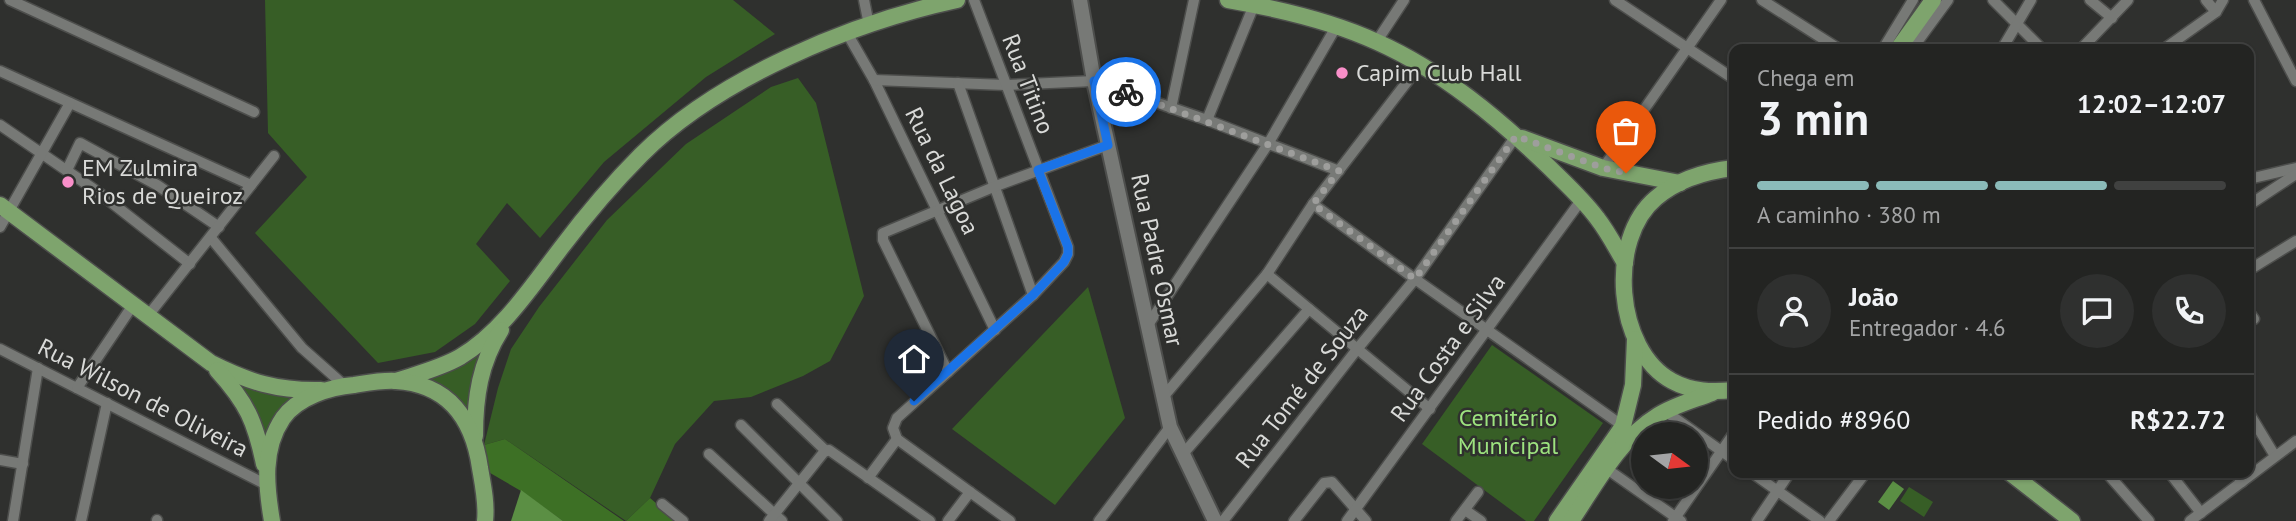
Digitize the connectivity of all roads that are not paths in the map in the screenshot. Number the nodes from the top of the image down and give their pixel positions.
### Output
1 (10, 0) edge
2 (864, 0) edge
3 (957, 0) edge
4 (974, 0) edge
5 (1080, 0) edge
6 (1194, 0) edge
7 (1404, 0) edge
8 (1615, 0) edge
9 (1721, 0) edge
10 (1948, 0) edge
11 (1993, 0) edge
12 (2031, 0) edge
13 (2090, 0) edge
14 (2129, 0) edge
15 (2206, 0) edge
16 (2223, 0) edge
17 (2254, 0) edge
18 (1238, 1) edge
19 (1766, 1) edge
20 (925, 3) edge
21 (1916, 4) edge
22 (2216, 12) junction
23 (2112, 18) junction
24 (2017, 23) junction
25 (869, 25) junction
26 (1336, 27) junction
27 (847, 33) junction
28 (1377, 41) junction
29 (1831, 44) edge
30 (1887, 44) edge
31 (1900, 44) edge
32 (1916, 44) edge
33 (2005, 44) edge
34 (2037, 44) edge
35 (2086, 44) edge
36 (2171, 44) edge
37 (1687, 47) junction
38 (1420, 65) junction
39 (0, 71) edge
40 (1729, 76) edge
41 (874, 80) junction
42 (1094, 81) junction
43 (2296, 81) edge
44 (958, 83) junction
45 (1006, 85) junction
46 (70, 103) junction
47 (1171, 108) junction
48 (254, 112) dead end
49 (1207, 120) junction
50 (0, 125) edge
51 (1516, 136) junction
52 (1268, 144) junction
53 (1108, 145) junction
54 (42, 153) junction
55 (274, 156) dead end
56 (1603, 168) junction
57 (2296, 168) edge
58 (1729, 169) edge
59 (67, 170) junction
60 (1038, 170) junction
61 (1339, 171) junction
62 (2296, 174) edge
63 (2254, 178) edge
64 (1681, 183) junction
65 (251, 184) junction
66 (996, 186) junction
67 (1582, 199) junction
68 (2254, 202) edge
69 (1313, 204) junction
70 (5, 208) edge
71 (937, 209) junction
72 (0, 227) edge
73 (219, 228) junction
74 (211, 238) junction
75 (2296, 241) edge
76 (1625, 263) junction
77 (190, 264) junction
78 (2254, 267) edge
79 (1267, 274) junction
80 (1415, 279) junction
81 (1033, 295) junction
82 (517, 304) junction
83 (133, 305) junction
84 (1309, 309) junction
85 (147, 317) junction
86 (1148, 325) junction
87 (1488, 328) junction
88 (995, 330) junction
89 (1635, 336) junction
90 (1358, 348) junction
91 (0, 349) edge
92 (211, 363) junction
93 (38, 368) junction
94 (948, 372) junction
95 (396, 381) junction
96 (345, 386) junction
97 (77, 388) junction
98 (324, 390) junction
99 (1729, 390) edge
100 (1714, 392) junction
101 (1164, 396) junction
102 (107, 403) junction
103 (777, 404) dead end
104 (1430, 409) junction
105 (1665, 411) junction
106 (2254, 421) edge
107 (741, 425) dead end
108 (1623, 426) junction
109 (1170, 427) junction
110 (897, 439) junction
111 (475, 440) junction
112 (1729, 440) edge
113 (2296, 441) edge
114 (830, 451) junction
115 (1722, 451) junction
116 (709, 454) dead end
117 (1183, 454) junction
118 (1729, 456) edge
119 (2276, 456) junction
120 (0, 460) edge
121 (23, 464) junction
122 (1607, 469) junction
123 (2254, 473) edge
124 (868, 478) junction
125 (1759, 478) edge
126 (1786, 478) edge
127 (1861, 478) edge
128 (2021, 478) edge
129 (2111, 478) edge
130 (2174, 478) edge
131 (2239, 478) edge
132 (2247, 478) edge
133 (266, 480) junction
134 (2242, 482) junction
135 (799, 483) junction
136 (1777, 491) junction
137 (970, 492) junction
138 (1478, 492) dead end
139 (662, 504) dead end
140 (1357, 510) junction
141 (1465, 510) junction
142 (2201, 513) junction
143 (775, 519) edge
144 (486, 520) edge
145 (1007, 520) edge
146 (1677, 520) edge
147 (13, 521) edge
148 (81, 521) edge
149 (272, 521) edge
150 (684, 521) edge
151 (837, 521) edge
152 (930, 521) edge
153 (948, 521) edge
154 (1099, 521) edge
155 (1215, 521) edge
156 (1223, 521) edge
157 (1294, 521) edge
158 (1348, 521) edge
159 (1366, 521) edge
160 (1456, 521) edge
161 (1481, 521) edge
162 (1557, 521) edge
163 (1571, 521) edge
164 (1757, 521) edge
165 (1820, 521) edge
166 (1829, 521) edge
167 (2072, 521) edge
168 (2149, 521) edge
169 (2190, 521) edge

1 - 48 street
2 - 25 street
3 - 20 main road
4 - 45 street, Rua Titino
5 - 42 street, Rua Padre Osmar
6 - 47 street
7 - 28 street
8 - 37 street
9 - 37 street
10 - 32 street
11 - 24 street
12 - 24 street
13 - 23 street
14 - 23 street
15 - 22 street
16 - 22 street
17 - 43 street
18 - 26 main road
18 - 49 street
19 - 29 street
20 - 25 main road
21 - 30 street
21 - 31 main road
22 - 36 street
23 - 35 street
24 - 33 street
24 - 34 street
25 - 27 main road
26 - 28 main road
26 - 52 street
27 - 41 street, Rua da Lagoa
27 - 82 main road
28 - 38 main road
37 - 40 street
37 - 56 street
38 - 51 main road
38 - 61 street
39 - 46 street
41 - 44 street
41 - 71 street, Rua da Lagoa
42 - 45 street
42 - 47 street
42 - 53 street, Rua Padre Osmar
44 - 45 street
44 - 66 street
45 - 60 street, Rua Titino
46 - 54 street
46 - 65 street
47 - 49 street
49 - 52 street
50 - 54 street
51 - 56 main road
51 - 67 main road
51 - 80 street, Rua Tomé de Souza
52 - 61 street
52 - 86 street
53 - 60 street
53 - 86 street, Rua Padre Osmar
54 - 59 street
54 - 70 street
55 - 65 street
56 - 64 main road
57 - 63 street
58 - 64 main road
59 - 73 street
59 - 77 street
60 - 66 street
60 - 81 street, Rua Titino
61 - 69 street
62 - 68 street
64 - 76 main road
65 - 73 street
66 - 71 street
66 - 81 street
67 - 76 main road
67 - 87 street, Rua Costa e Silva
69 - 79 street
69 - 80 street
70 - 72 street
70 - 83 main road
71 - 88 street, Rua da Lagoa
71 - 94 street
73 - 74 street
74 - 77 street
74 - 96 street
75 - 78 street
76 - 89 main road
77 - 85 street
79 - 84 street
79 - 101 street
80 - 87 street
80 - 90 street, Rua Tomé de Souza
81 - 88 street, Rua Titino
82 - 95 main road
82 - 111 main road
83 - 85 main road
83 - 97 street
84 - 90 street
84 - 117 street
85 - 92 main road
86 - 101 street, Rua Padre Osmar
87 - 104 street, Rua Costa e Silva
87 - 108 street
88 - 94 street, Rua Titino
89 - 100 main road
89 - 108 main road
90 - 104 street
90 - 156 street, Rua Tomé de Souza
91 - 93 street, Rua Wilson de Oliveira
92 - 98 main road
92 - 133 main road
93 - 97 street, Rua Wilson de Oliveira
93 - 121 street
94 - 110 street, Rua Titino
95 - 96 main road
95 - 111 main road
96 - 98 main road
97 - 102 street, Rua Wilson de Oliveira
98 - 133 main road
99 - 100 main road
100 - 105 main road
101 - 109 street, Rua Padre Osmar
102 - 133 street, Rua Wilson de Oliveira
102 - 148 street
103 - 114 street
104 - 140 street, Rua Costa e Silva
105 - 115 street
105 - 122 main road
106 - 119 street
107 - 135 street
108 - 162 main road
109 - 117 street, Rua Padre Osmar
109 - 154 street
110 - 124 street, Rua Titino
110 - 137 street
111 - 144 main road
112 - 115 street
113 - 119 street
114 - 124 street
114 - 135 street
115 - 118 street
115 - 146 street
116 - 143 street
117 - 155 street, Rua Padre Osmar
119 - 123 street
120 - 121 street
121 - 147 street
122 - 146 street
122 - 163 main road
124 - 152 street
125 - 136 street
126 - 136 street
127 - 166 street
128 - 167 main road
129 - 168 street
130 - 142 street
131 - 134 street
132 - 134 street
133 - 149 main road
134 - 142 street
135 - 143 street
135 - 151 street
136 - 164 street
136 - 165 street
137 - 145 street
137 - 153 street
138 - 141 street
139 - 150 street
140 - 157 street
140 - 158 street, Rua Costa e Silva
140 - 159 street
141 - 160 street
141 - 161 street
142 - 169 street

